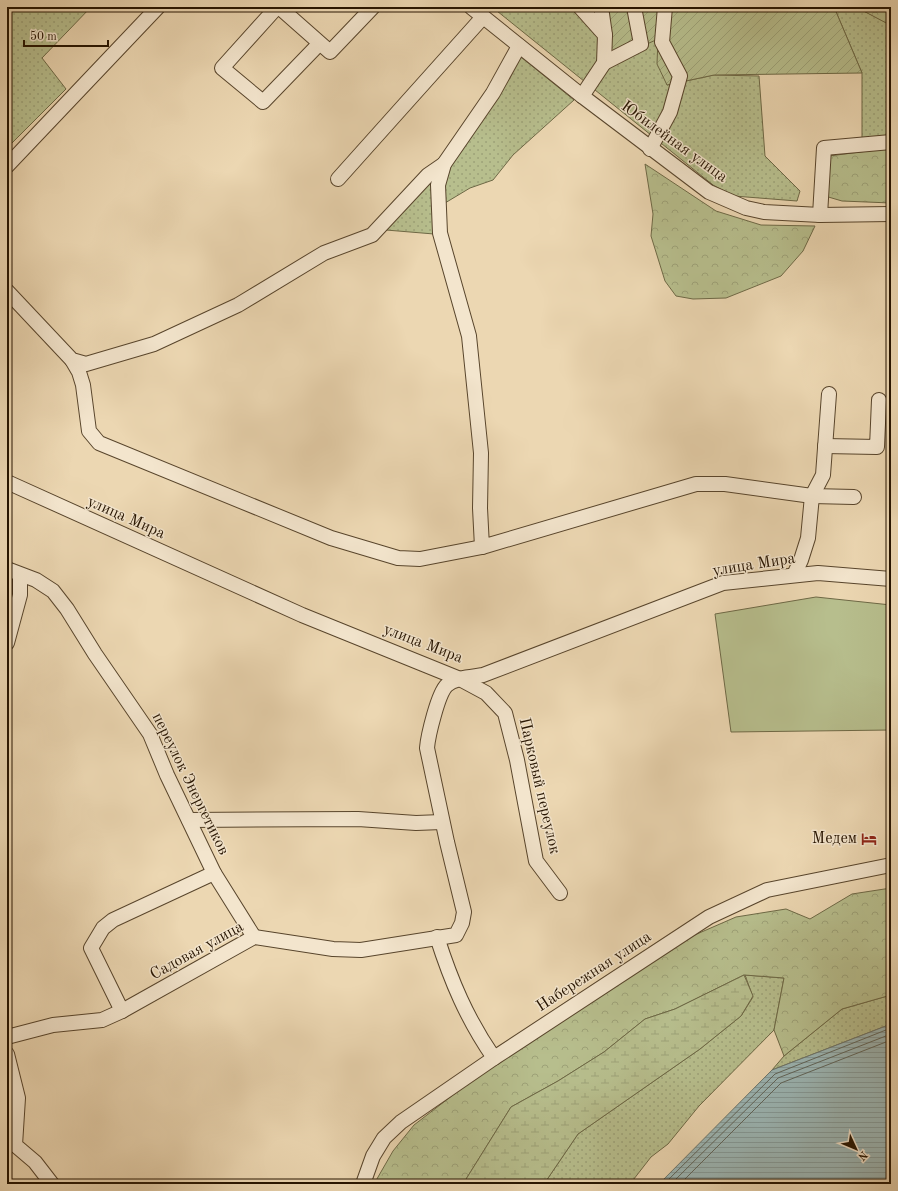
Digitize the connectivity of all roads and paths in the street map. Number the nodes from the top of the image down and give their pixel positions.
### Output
1 (158, 7) edge
2 (278, 7) edge
3 (373, 7) edge
4 (471, 7) edge
5 (580, 7) edge
6 (601, 7) edge
7 (634, 7) edge
8 (665, 7) edge
9 (483, 17) junction
10 (606, 35) junction
11 (319, 44) junction
12 (519, 46) junction
13 (604, 62) junction
14 (582, 96) junction
15 (891, 142) edge
16 (650, 149) junction
17 (444, 164) junction
18 (7, 166) edge
19 (338, 179) dead end
20 (891, 214) edge
21 (820, 215) junction
22 (7, 292) edge
23 (72, 360) junction
24 (829, 394) dead end
25 (879, 400) dead end
26 (825, 446) junction
27 (7, 482) edge
28 (812, 496) junction
29 (854, 497) dead end
30 (482, 548) junction
31 (13, 572) edge
32 (794, 575) junction
33 (891, 579) edge
34 (7, 643) edge
35 (460, 678) junction
36 (189, 820) junction
37 (442, 822) junction
38 (891, 865) edge
39 (214, 873) junction
40 (560, 893) dead end
41 (254, 937) junction
42 (437, 937) junction
43 (122, 1011) junction
44 (7, 1037) edge
45 (7, 1054) edge
46 (494, 1058) junction
47 (11, 1144) edge
48 (52, 1184) edge
49 (363, 1184) edge

1 - 18 street
2 - 11 street
2 - 11 street
3 - 11 street
4 - 9 street, Юбилейная улица
5 - 10 street
6 - 10 street
7 - 13 street
8 - 16 street
9 - 12 street, Юбилейная улица
9 - 19 street
10 - 13 street
12 - 14 street, Юбилейная улица
12 - 17 street
13 - 14 street
14 - 16 street, Юбилейная улица
15 - 21 street
16 - 21 street, Юбилейная улица
17 - 23 street
17 - 30 street
20 - 21 street, Юбилейная улица
22 - 23 street
23 - 30 street
24 - 26 street
25 - 26 street
26 - 28 street
27 - 35 street, улица Мира
28 - 29 street
28 - 30 street
28 - 32 street
31 - 34 street
31 - 36 street, переулок Энергетиков
32 - 33 street, улица Мира
32 - 35 street, улица Мира
35 - 37 street
35 - 40 street, Парковый переулок
36 - 37 street
36 - 39 street, переулок Энергетиков
37 - 42 street, Садовая улица
38 - 46 street, Набережная улица
39 - 41 street, переулок Энергетиков
39 - 43 street
41 - 42 street, Садовая улица
41 - 43 street, Садовая улица
42 - 46 street
43 - 44 street, Садовая улица
45 - 47 street
46 - 49 street, Набережная улица
47 - 48 street

